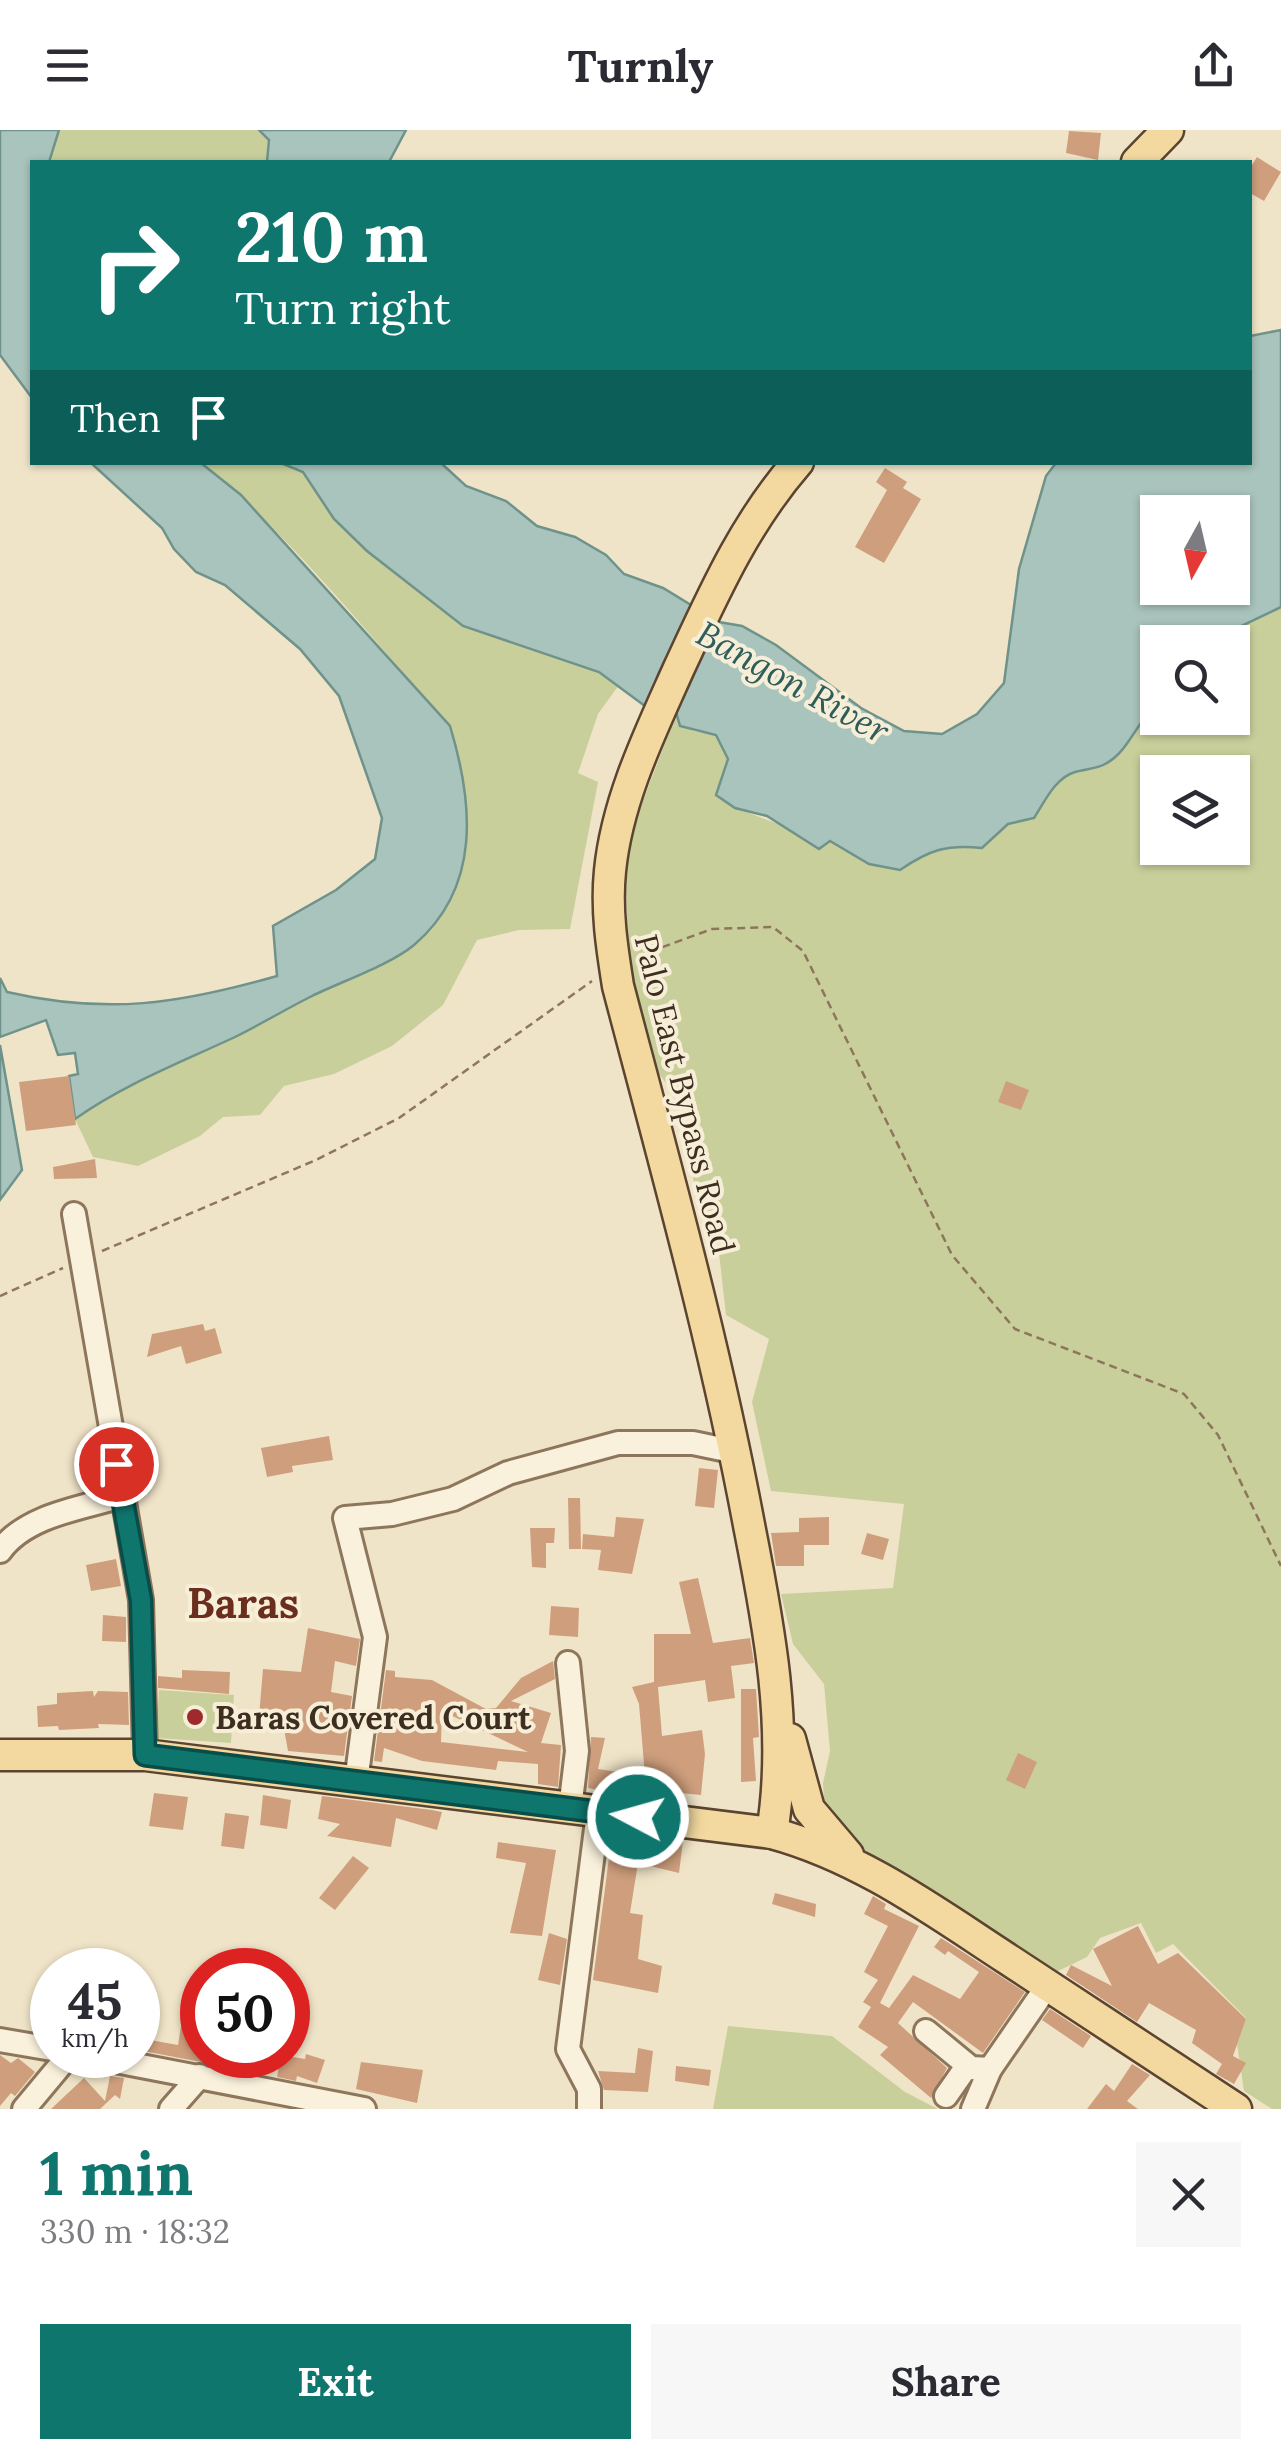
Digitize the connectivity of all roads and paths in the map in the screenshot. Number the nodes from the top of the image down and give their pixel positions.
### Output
1 (1168, 130) edge
2 (1139, 160) edge
3 (796, 465) edge
4 (615, 965) junction
5 (74, 1214) dead end
6 (80, 1260) junction
7 (0, 1296) edge
8 (736, 1452) junction
9 (122, 1496) junction
10 (0, 1551) edge
11 (1281, 1566) edge
12 (568, 1663) dead end
13 (780, 1718) junction
14 (0, 1755) edge
15 (145, 1755) junction
16 (356, 1782) junction
17 (809, 1809) junction
18 (584, 1811) junction
19 (772, 1833) junction
20 (803, 1842) junction
21 (862, 1866) junction
22 (1048, 1985) junction
23 (926, 2030) dead end
24 (0, 2040) edge
25 (30, 2045) edge
26 (984, 2061) junction
27 (50, 2078) edge
28 (198, 2078) edge
29 (208, 2078) edge
30 (946, 2096) dead end
31 (318, 2104) edge
32 (24, 2109) edge
33 (171, 2109) edge
34 (364, 2109) edge
35 (589, 2109) edge
36 (972, 2109) edge
37 (1236, 2109) edge

1 - 2 main road
3 - 4 main road, Palo East Bypass Road
4 - 6 path
4 - 8 main road, Palo East Bypass Road
4 - 11 path
5 - 6 street
6 - 7 path
6 - 9 street
8 - 13 main road, Palo East Bypass Road
8 - 16 street
9 - 10 street
9 - 15 street
12 - 18 street
13 - 17 main road, Palo East Bypass Road
13 - 19 main road, Palo East Bypass Road
14 - 15 main road
15 - 16 main road
16 - 18 main road
17 - 20 main road, Palo East Bypass Road
17 - 21 main road, Palo East Bypass Road
18 - 19 main road
18 - 35 street
19 - 20 main road
20 - 21 main road
21 - 22 main road
22 - 26 street
22 - 37 main road
23 - 26 street
24 - 25 street
26 - 30 street
26 - 36 street
27 - 32 street
28 - 33 street
29 - 31 street
31 - 34 street

